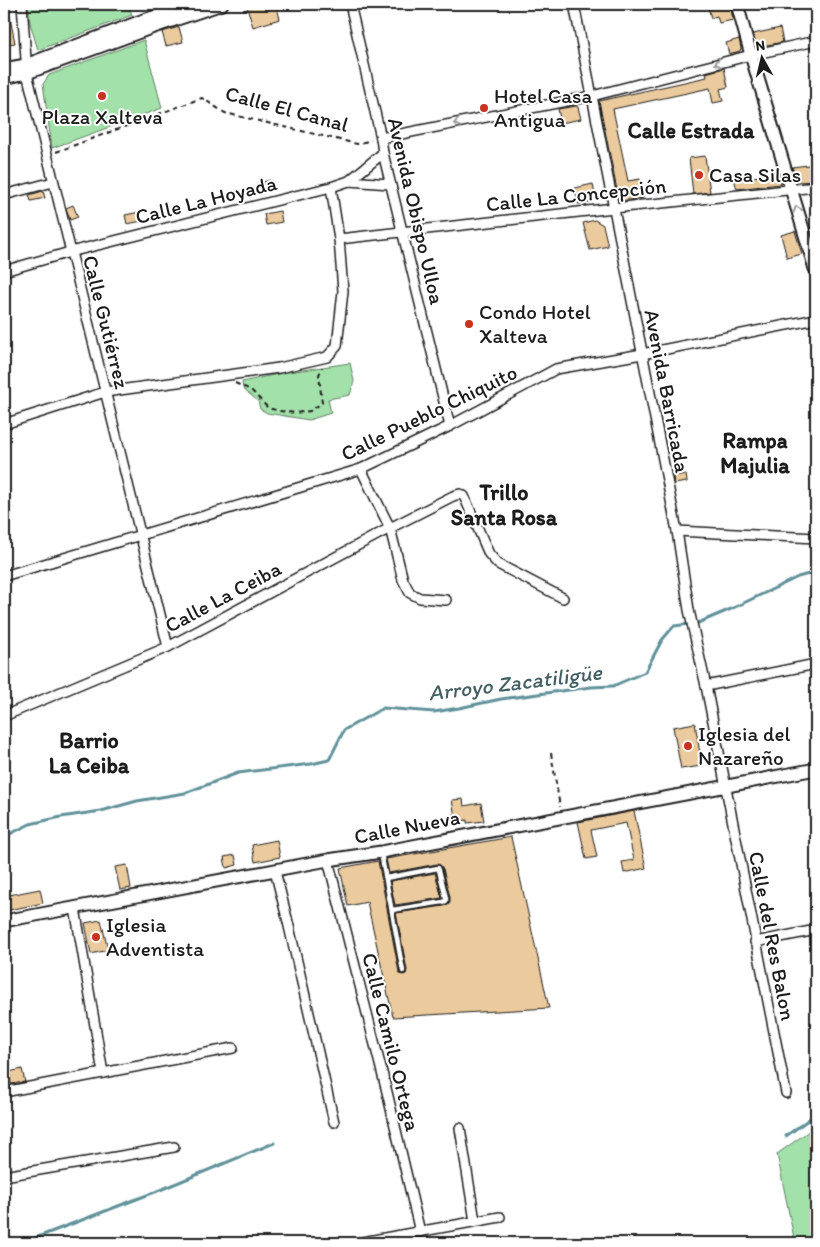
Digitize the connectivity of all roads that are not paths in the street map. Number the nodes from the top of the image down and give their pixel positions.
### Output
1 (22, 4) edge
2 (193, 4) edge
3 (222, 4) edge
4 (350, 4) edge
5 (574, 4) edge
6 (737, 4) edge
7 (146, 25) junction
8 (816, 41) edge
9 (751, 55) junction
10 (4, 69) edge
11 (26, 69) junction
12 (4, 78) edge
13 (592, 96) junction
14 (381, 138) junction
15 (383, 153) junction
16 (349, 181) junction
17 (53, 182) junction
18 (390, 184) junction
19 (331, 187) junction
20 (816, 187) edge
21 (791, 189) junction
22 (4, 195) edge
23 (614, 208) junction
24 (402, 232) junction
25 (340, 240) junction
26 (70, 252) junction
27 (4, 271) edge
28 (816, 272) edge
29 (816, 319) edge
30 (642, 354) junction
31 (105, 392) junction
32 (4, 424) edge
33 (450, 426) junction
34 (361, 469) junction
35 (390, 528) junction
36 (677, 532) junction
37 (141, 536) junction
38 (816, 538) edge
39 (4, 576) edge
40 (563, 598) dead end
41 (446, 600) dead end
42 (168, 647) junction
43 (816, 664) edge
44 (706, 686) junction
45 (4, 716) edge
46 (816, 769) edge
47 (725, 786) junction
48 (381, 852) junction
49 (328, 860) junction
50 (274, 870) junction
51 (386, 878) junction
52 (75, 908) junction
53 (392, 910) junction
54 (4, 921) edge
55 (816, 930) edge
56 (755, 942) junction
57 (404, 971) dead end
58 (233, 1048) dead end
59 (103, 1073) junction
60 (4, 1092) edge
61 (786, 1093) dead end
62 (334, 1122) dead end
63 (460, 1128) dead end
64 (174, 1147) dead end
65 (4, 1176) edge
66 (500, 1216) dead end
67 (475, 1221) junction
68 (420, 1232) junction
69 (357, 1243) edge

1 - 11 street, Calle Gutiérrez
2 - 7 street
3 - 7 street
4 - 14 street, Avenida Obispo Ulloa
5 - 13 street, Avenida Barricada
6 - 9 street
7 - 11 street
8 - 9 street
9 -> 13 street
9 - 21 street
10 - 11 street
11 - 12 street
11 - 17 street, Calle Gutiérrez
13 -> 14 street
13 - 23 street, Avenida Barricada
14 - 15 street, Avenida Obispo Ulloa
15 - 16 street, Calle La Hoyada
15 - 18 street, Avenida Obispo Ulloa
16 - 18 street, Calle La Hoyada
16 - 19 street, Calle La Hoyada
17 - 22 street
17 - 26 street, Calle Gutiérrez
18 - 24 street, Avenida Obispo Ulloa
19 - 25 street
19 - 26 street, Calle La Hoyada
20 - 21 street, Calle La Concepción
21 - 23 street, Calle La Concepción
28 -> 21 street
23 - 24 street, Calle La Concepción
23 - 30 street, Avenida Barricada
24 - 25 street, Calle La Concepción
24 - 33 street, Avenida Obispo Ulloa
25 - 31 street
26 - 27 street, Calle La Hoyada
26 - 31 street, Calle Gutiérrez
29 - 30 street, Calle Pueblo Chiquito
30 - 33 street, Calle Pueblo Chiquito
30 - 36 street, Avenida Barricada
31 - 32 street
31 - 37 street, Calle Gutiérrez
33 - 34 street, Calle Pueblo Chiquito
34 - 35 street
34 - 37 street, Calle Pueblo Chiquito
35 - 40 street, Calle La Ceiba
35 - 41 street
35 - 42 street, Calle La Ceiba
36 - 38 street
36 - 44 street, Avenida Barricada
37 - 39 street, Calle Pueblo Chiquito
37 - 42 street, Calle Gutiérrez
42 - 45 street, Calle La Ceiba
43 - 44 street
44 - 47 street, Avenida Barricada
46 - 47 street, Calle Nueva
47 - 48 street, Calle Nueva
47 - 56 street, Calle del Res Balon
48 - 49 street, Calle Nueva
48 - 51 lane
49 - 50 street, Calle Nueva
49 - 68 street, Calle Camilo Ortega
50 - 52 street, Calle Nueva
50 - 62 street
51 - 53 lane
51 - 53 lane
52 - 54 street, Calle Nueva
52 - 59 street
53 - 57 lane
55 - 56 street
56 - 61 street, Calle del Res Balon
58 - 59 street
59 - 60 street
63 - 67 street
64 - 65 street
66 - 67 street
67 - 68 street
68 - 69 street

